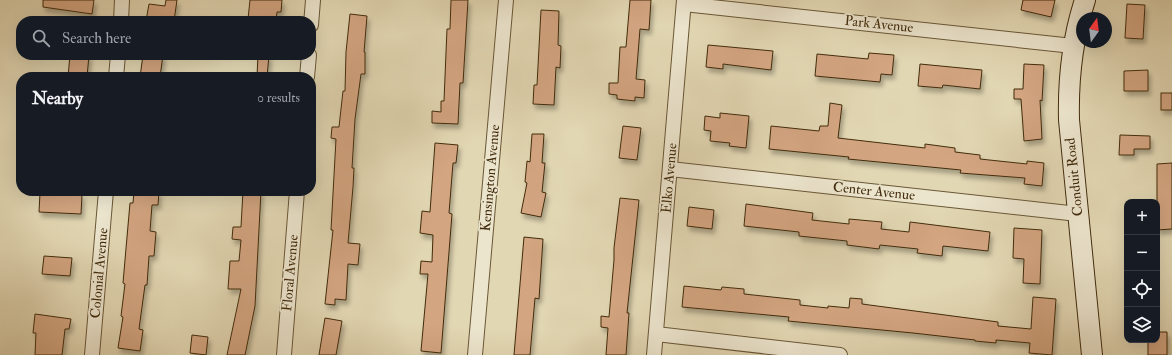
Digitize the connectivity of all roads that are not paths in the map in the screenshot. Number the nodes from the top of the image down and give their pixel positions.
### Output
1 (122, 0) edge
2 (313, 0) edge
3 (506, 0) edge
4 (1085, 0) edge
5 (684, 2) edge
6 (120, 16) edge
7 (312, 16) edge
8 (1073, 46) junction
9 (118, 60) edge
10 (308, 60) edge
11 (116, 72) edge
12 (307, 72) edge
13 (670, 169) junction
14 (106, 196) edge
15 (297, 196) edge
16 (1078, 214) junction
17 (656, 334) junction
18 (92, 355) edge
19 (284, 355) edge
20 (475, 355) edge
21 (654, 355) edge
22 (840, 355) edge
23 (1092, 355) edge

1 - 6 street
2 - 7 street
3 - 20 street, Kensington Avenue
4 - 8 street, Conduit Road
5 - 8 street, Park Avenue
5 - 13 street, Elko Avenue
8 - 16 street, Conduit Road
9 - 11 street
10 - 12 street
13 - 16 street, Center Avenue
13 - 17 street, Elko Avenue
14 - 18 street, Colonial Avenue
15 - 19 street, Floral Avenue
16 - 23 street, Conduit Road
17 - 21 street, Elko Avenue
17 - 22 street

